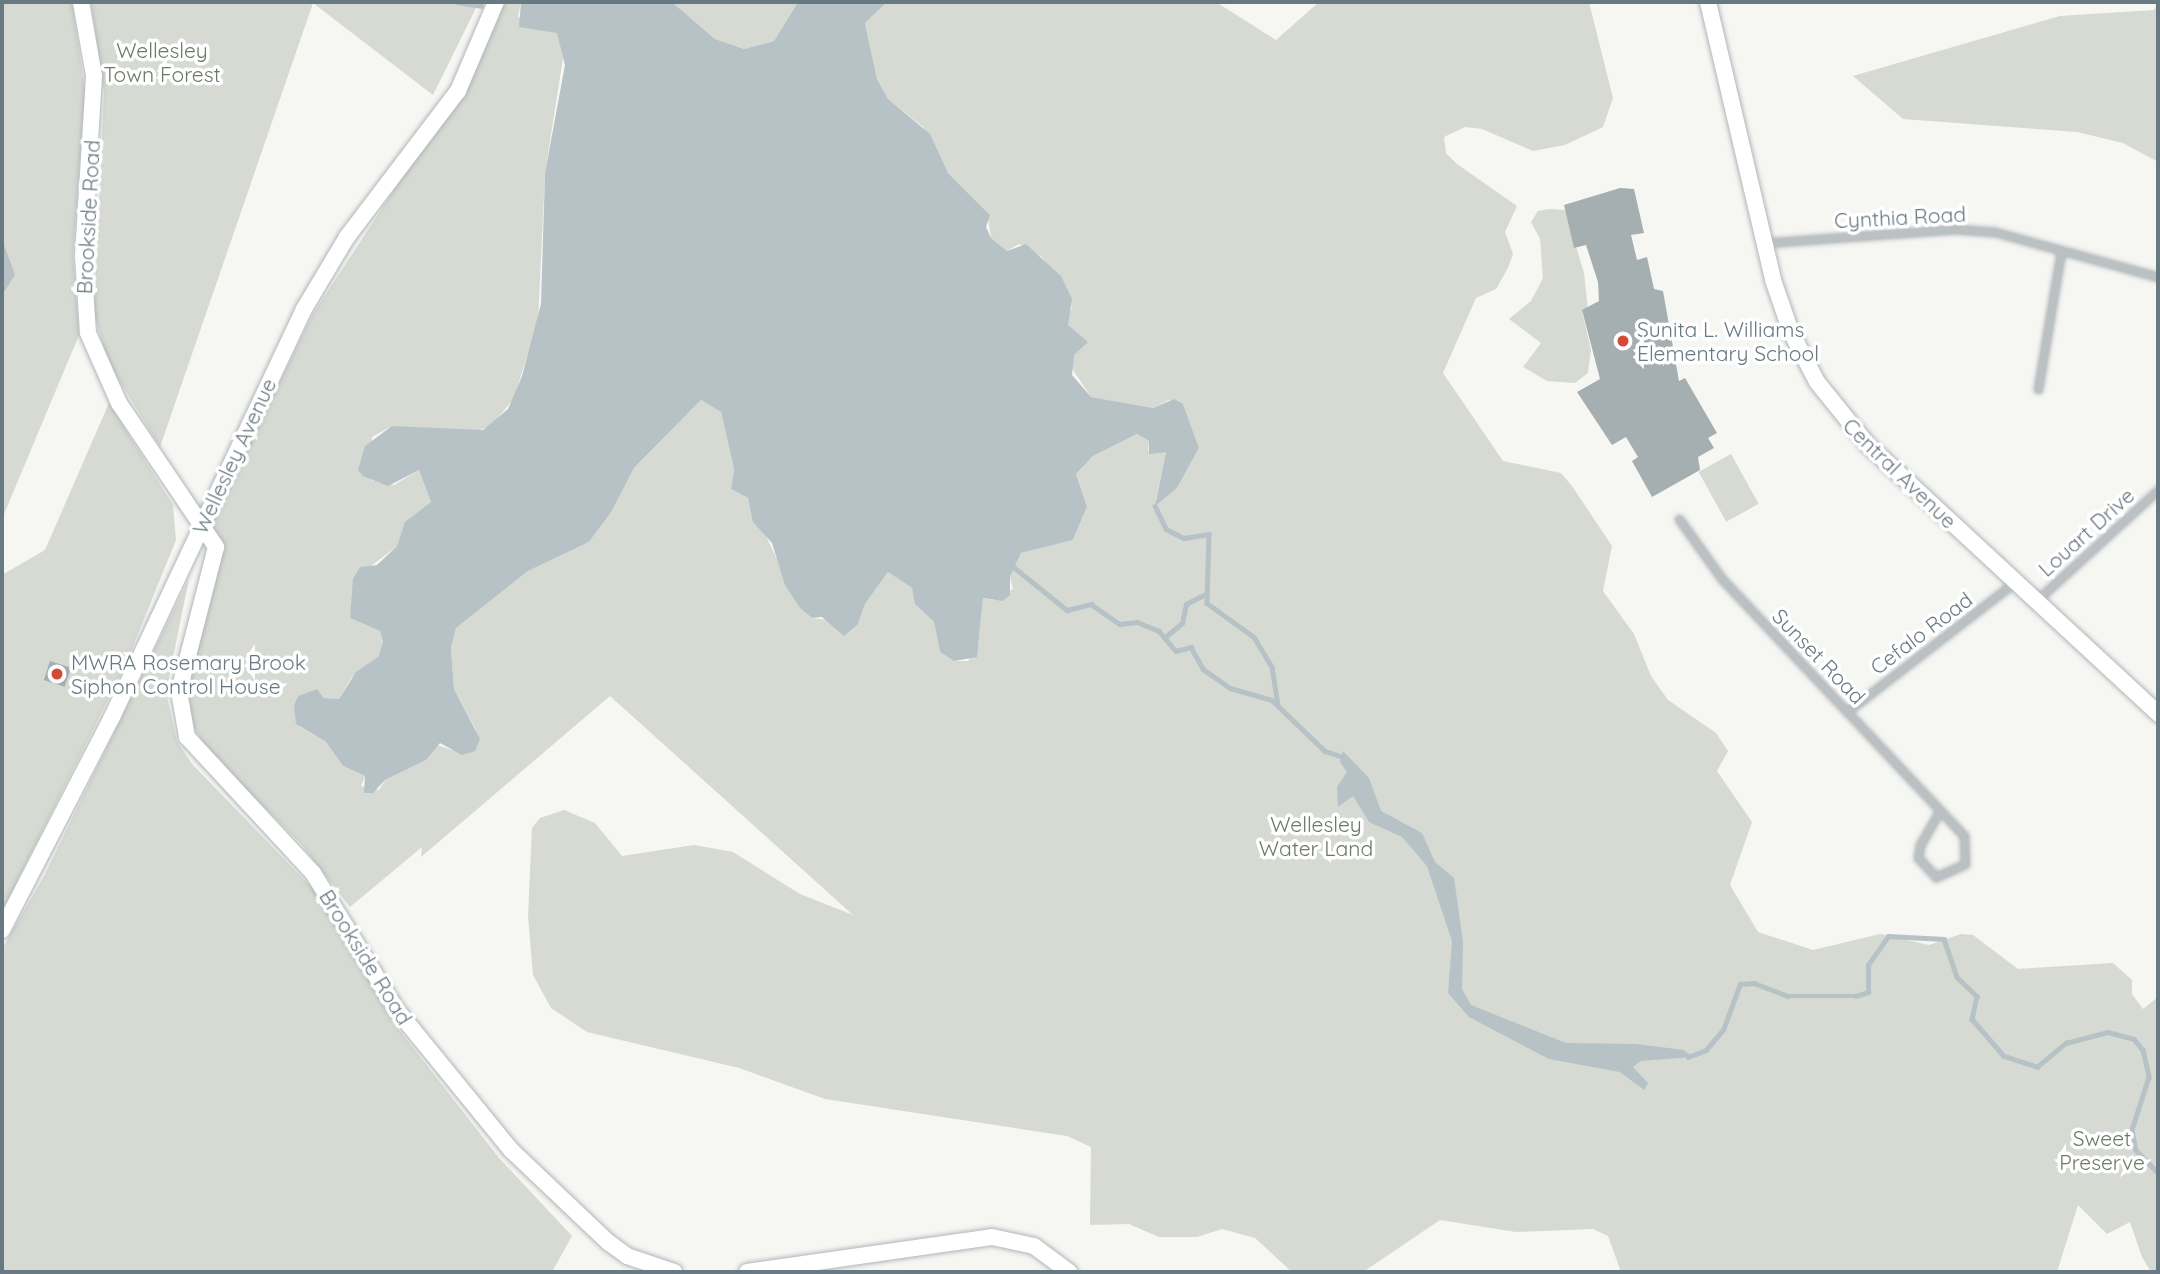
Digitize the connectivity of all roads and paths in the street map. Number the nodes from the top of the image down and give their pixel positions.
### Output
1 (81, 2) edge
2 (496, 2) edge
3 (1708, 2) edge
4 (1763, 243) junction
5 (2061, 252) junction
6 (2158, 277) edge
7 (2038, 389) dead end
8 (2158, 490) edge
9 (1679, 519) dead end
10 (201, 528) junction
11 (2015, 582) junction
12 (2037, 600) junction
13 (1848, 711) junction
14 (2158, 714) edge
15 (1939, 812) junction
16 (2, 930) edge
17 (674, 1272) edge
18 (747, 1272) edge
19 (1069, 1272) edge

1 - 10 main road, Brookside Road
2 - 10 main road, Wellesley Avenue
3 - 4 main road, Central Avenue
4 - 5 street, Cynthia Road
4 - 11 main road, Central Avenue
5 - 6 street, Cynthia Road
5 - 7 street
8 - 12 street, Louart Drive
9 - 13 street, Sunset Road
10 - 16 main road, Wellesley Avenue
10 - 17 main road, Brookside Road
11 - 12 main road, Central Avenue
11 - 13 street, Cefalo Road
12 - 14 main road, Central Avenue
13 - 15 street, Sunset Road
15 - 15 street, Sunset Road
18 - 19 main road

